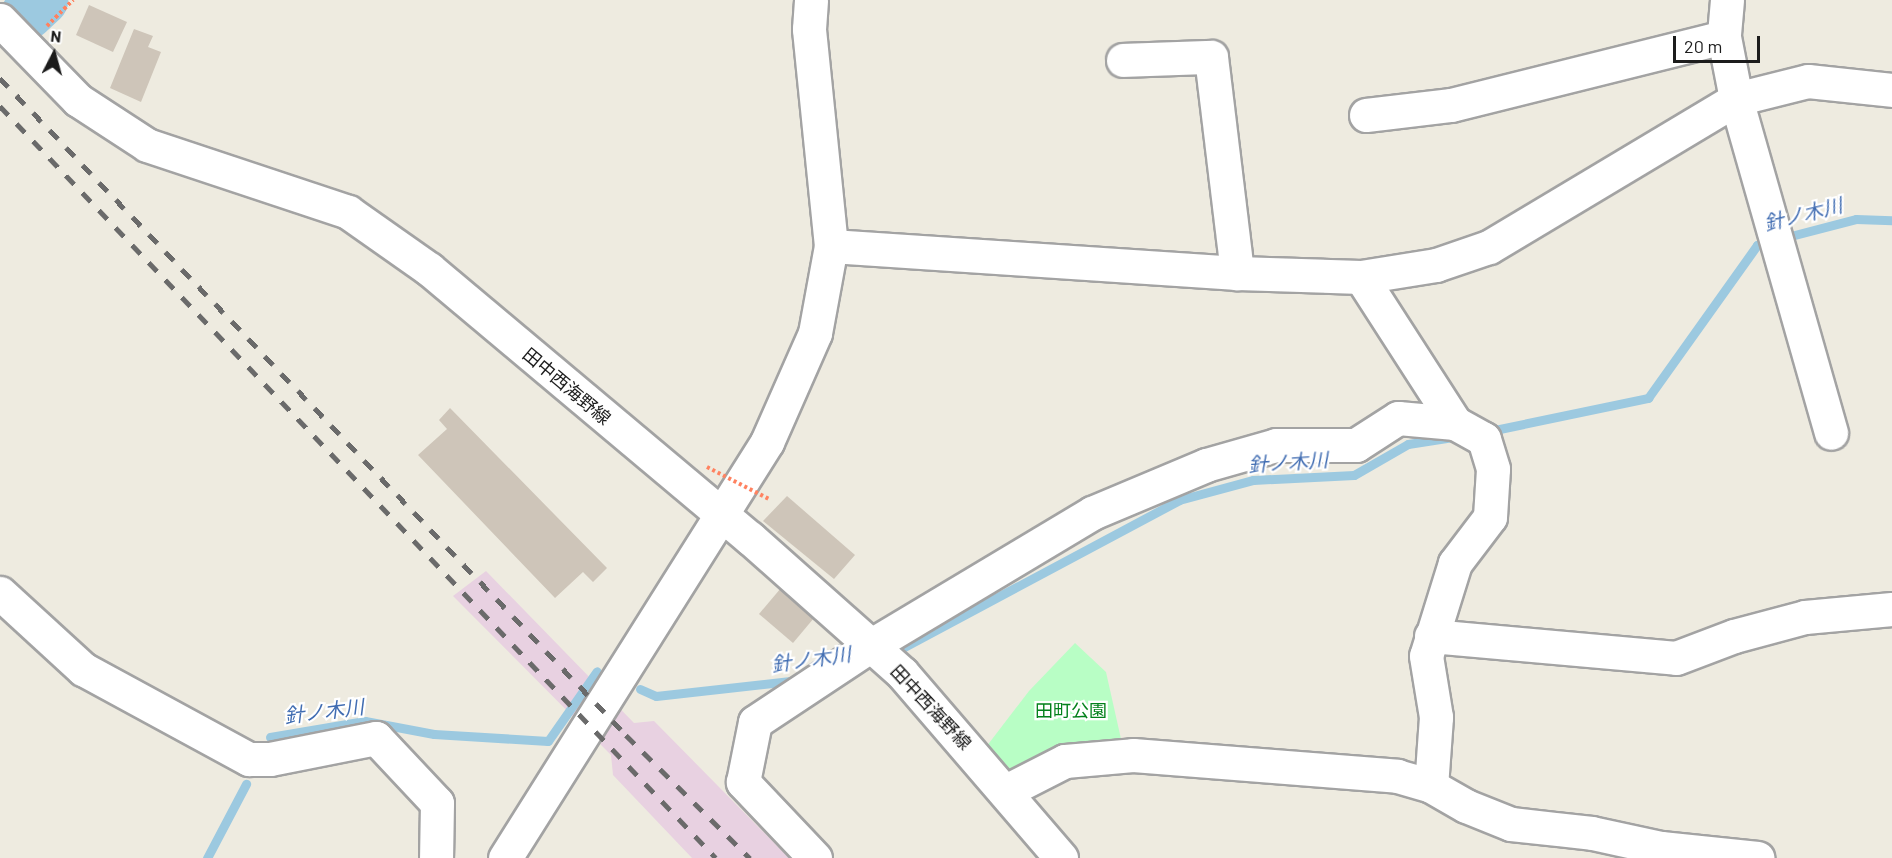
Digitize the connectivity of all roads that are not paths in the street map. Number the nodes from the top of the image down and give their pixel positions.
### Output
1 (811, 0) edge
2 (1728, 0) edge
3 (0, 20) edge
4 (1724, 37) junction
5 (1123, 60) dead end
6 (1892, 90) edge
7 (1736, 99) junction
8 (1366, 115) dead end
9 (831, 246) junction
10 (1237, 273) junction
11 (1361, 277) junction
12 (1455, 423) junction
13 (1831, 433) dead end
14 (719, 514) junction
15 (0, 593) edge
16 (1892, 609) edge
17 (1431, 636) junction
18 (870, 646) junction
19 (1431, 786) junction
20 (1006, 790) junction
21 (436, 858) edge
22 (505, 858) edge
23 (815, 858) edge
24 (1061, 858) edge
25 (1757, 858) edge

1 - 9 street
2 - 4 street
3 - 14 street, 田中西海野線
4 - 7 street
4 - 8 street
5 - 10 street
6 - 7 street
7 - 11 street
7 - 13 street
9 - 10 street
9 - 14 street
10 - 11 street
11 - 12 street
12 - 17 street
12 - 18 street
14 - 18 street, 田中西海野線
14 - 22 street
15 - 21 street
16 - 17 street
17 - 19 street
18 - 20 street, 田中西海野線
18 - 23 street
19 - 20 street
19 - 25 street
20 - 24 street, 田中西海野線

